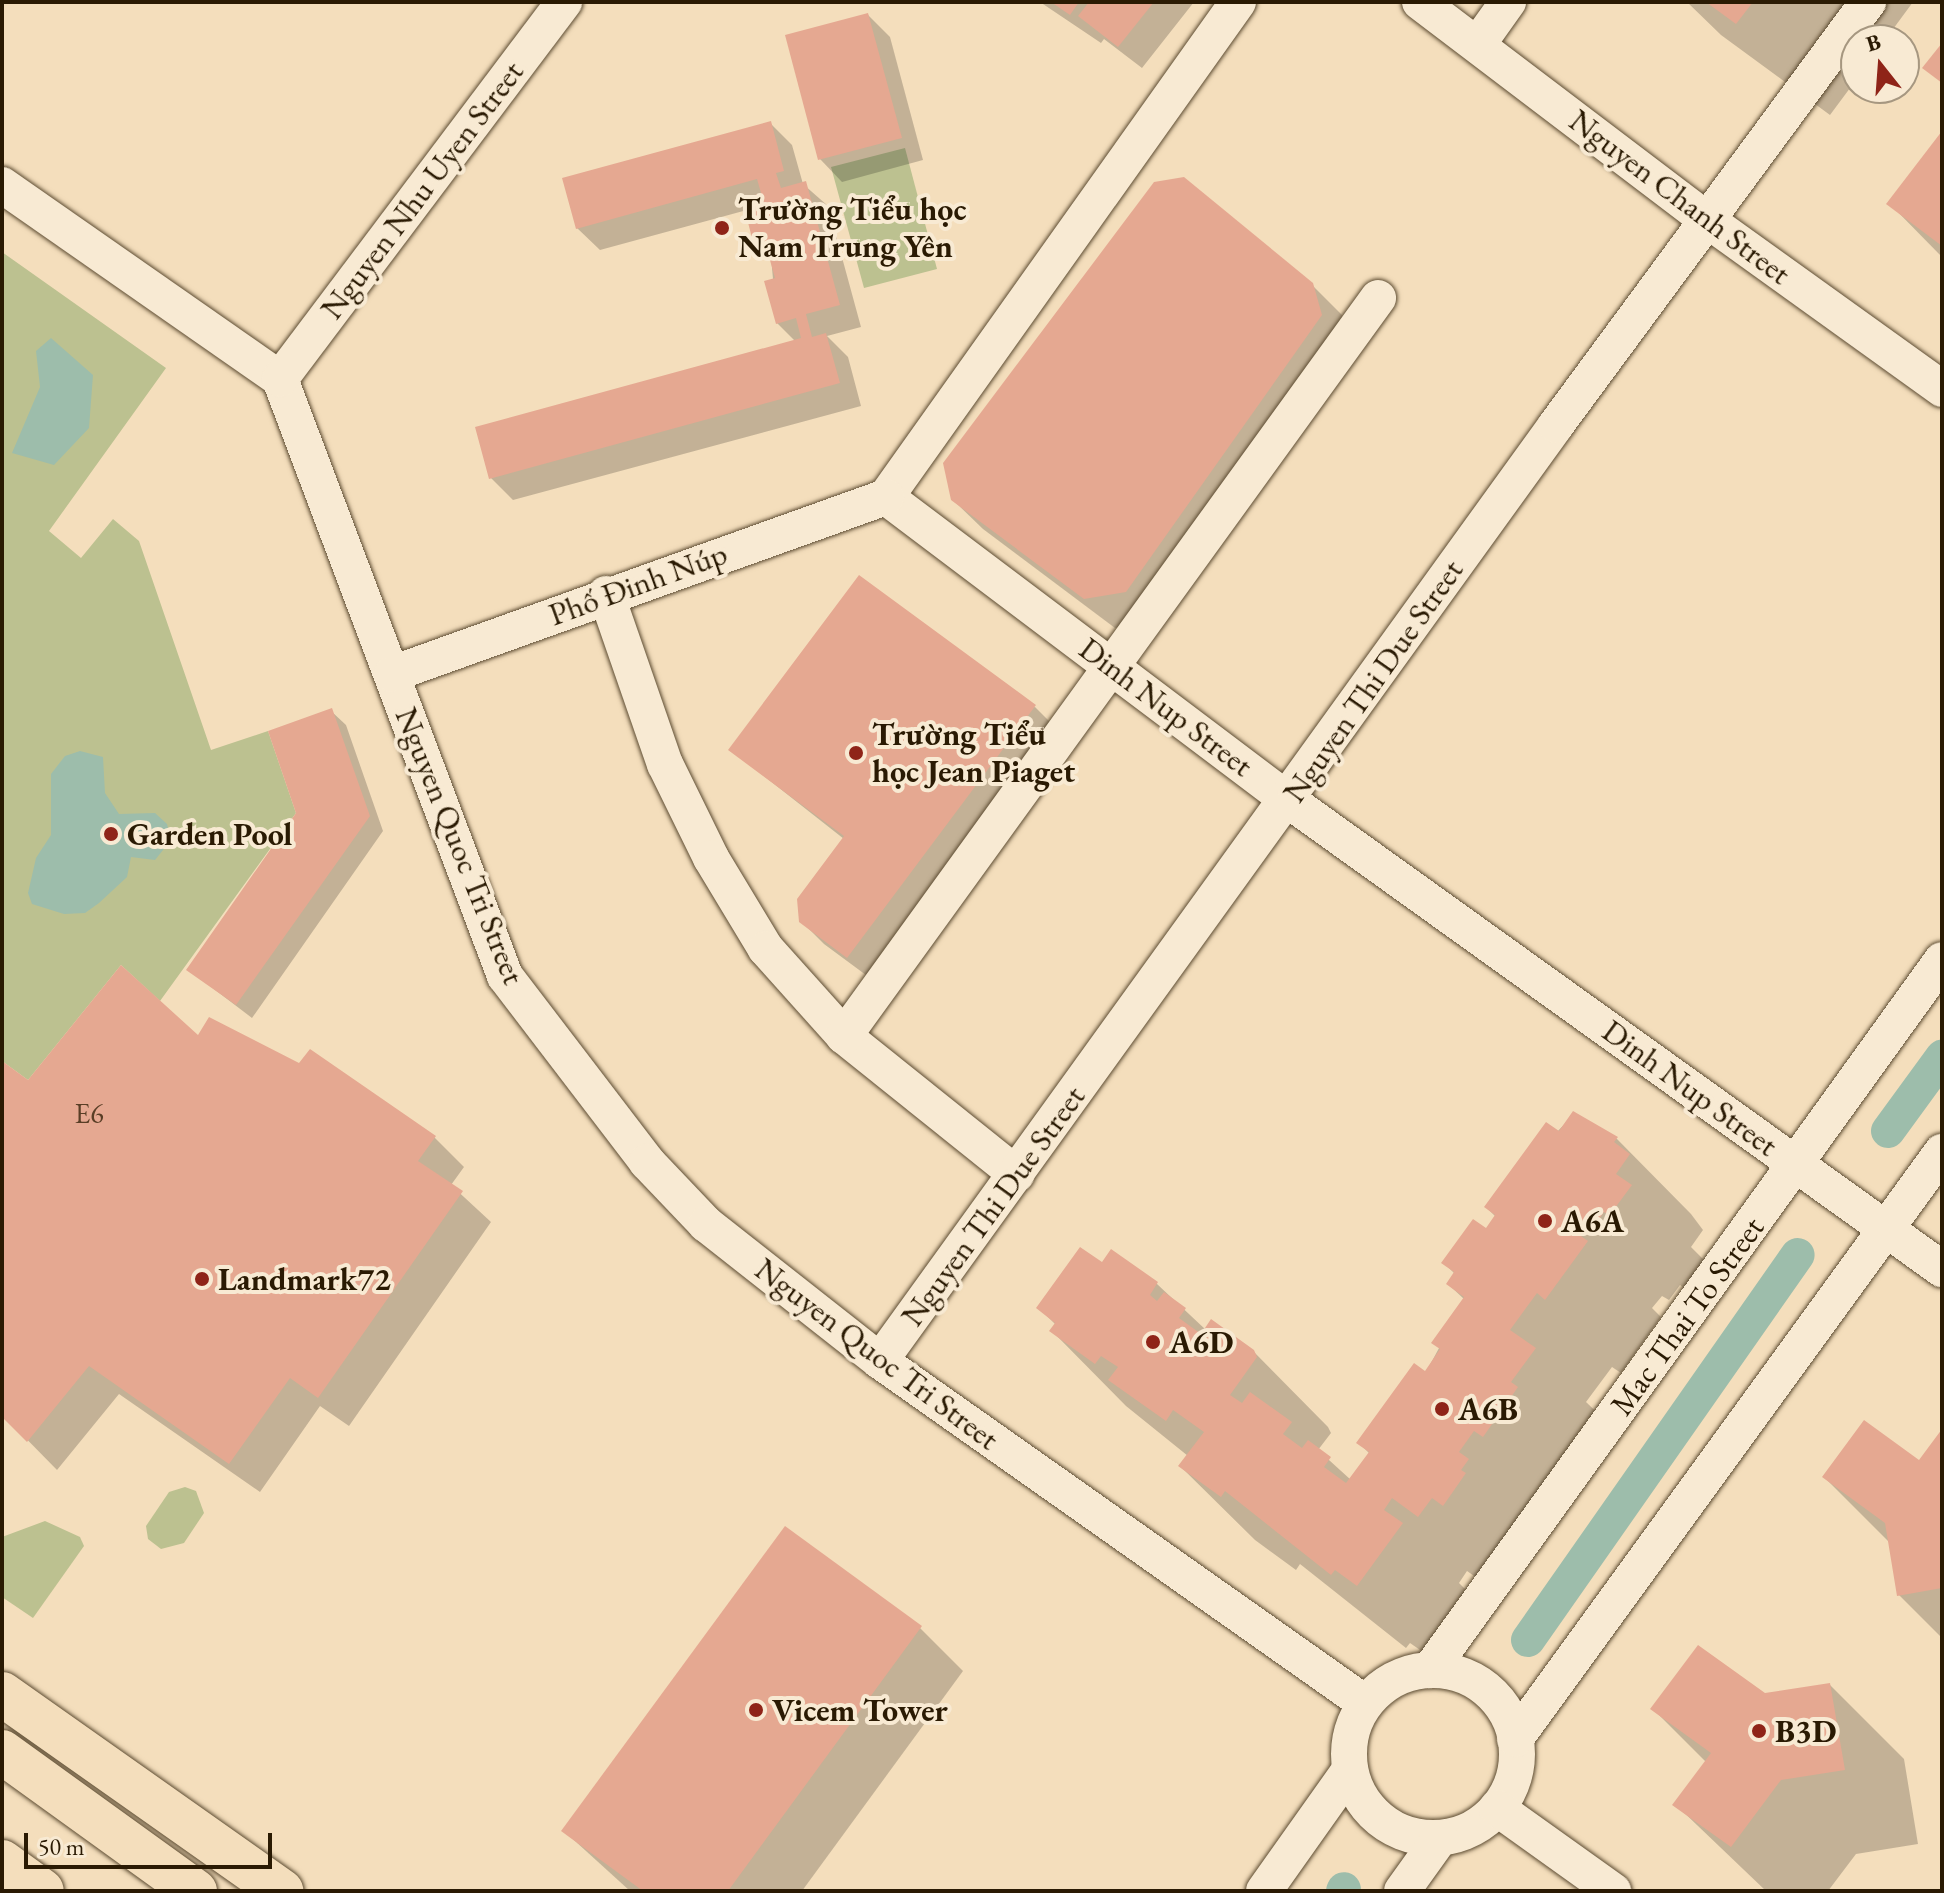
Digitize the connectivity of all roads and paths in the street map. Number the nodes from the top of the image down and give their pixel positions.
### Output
1 (564, 2) edge
2 (1238, 2) edge
3 (1420, 2) edge
4 (1508, 2) edge
5 (1868, 2) edge
6 (1478, 44) junction
7 (2, 185) edge
8 (1710, 222) junction
9 (1378, 298) dead end
10 (280, 379) junction
11 (1942, 389) edge
12 (886, 497) junction
13 (606, 594) junction
14 (1113, 666) junction
15 (392, 674) junction
16 (1288, 800) junction
17 (1942, 960) edge
18 (844, 1036) junction
19 (1942, 1152) edge
20 (1797, 1165) junction
21 (1016, 1174) junction
22 (1886, 1228) junction
23 (1942, 1269) edge
24 (880, 1361) junction
25 (1430, 1670) junction
26 (2, 1694) edge
27 (1365, 1703) junction
28 (1515, 1739) junction
29 (2, 1752) edge
30 (1349, 1771) junction
31 (1497, 1808) junction
32 (1440, 1838) junction
33 (2, 1862) edge
34 (42, 1891) edge
35 (195, 1891) edge
36 (281, 1891) edge
37 (1264, 1891) edge
38 (1402, 1891) edge
39 (1613, 1891) edge

1 - 10 street, Nguyen Nhu Uyen Street
2 - 12 street
3 - 6 street, Nguyen Chanh Street
4 - 6 street
5 - 8 street, Nguyen Thi Due Street
6 - 8 street, Nguyen Chanh Street
7 - 10 street
8 - 11 street, Nguyen Chanh Street
8 - 16 street, Nguyen Thi Due Street
9 - 14 street
10 - 15 street, Nguyen Quoc Tri Street
12 - 13 street, Phố Đinh Núp
12 - 14 street, Dinh Nup Street
13 - 15 street, Phố Đinh Núp
13 - 18 street
14 - 16 street, Dinh Nup Street
14 - 18 street
15 - 24 street, Nguyen Quoc Tri Street
16 - 20 street, Dinh Nup Street
16 - 21 street, Nguyen Thi Due Street
17 - 20 street, Mac Thai To Street
18 - 21 street
19 - 22 street
20 - 22 street, Dinh Nup Street
20 - 25 street, Mac Thai To Street
21 - 24 street, Nguyen Thi Due Street
22 - 23 street, Dinh Nup Street
22 - 28 street
24 - 27 street, Nguyen Quoc Tri Street
25 - 27 street
25 - 28 street
26 - 36 main road
27 - 30 street
28 - 31 street
29 - 35 main road
30 - 32 street
30 - 37 street
31 - 32 street
31 - 39 street
32 - 38 street
33 - 34 main road

